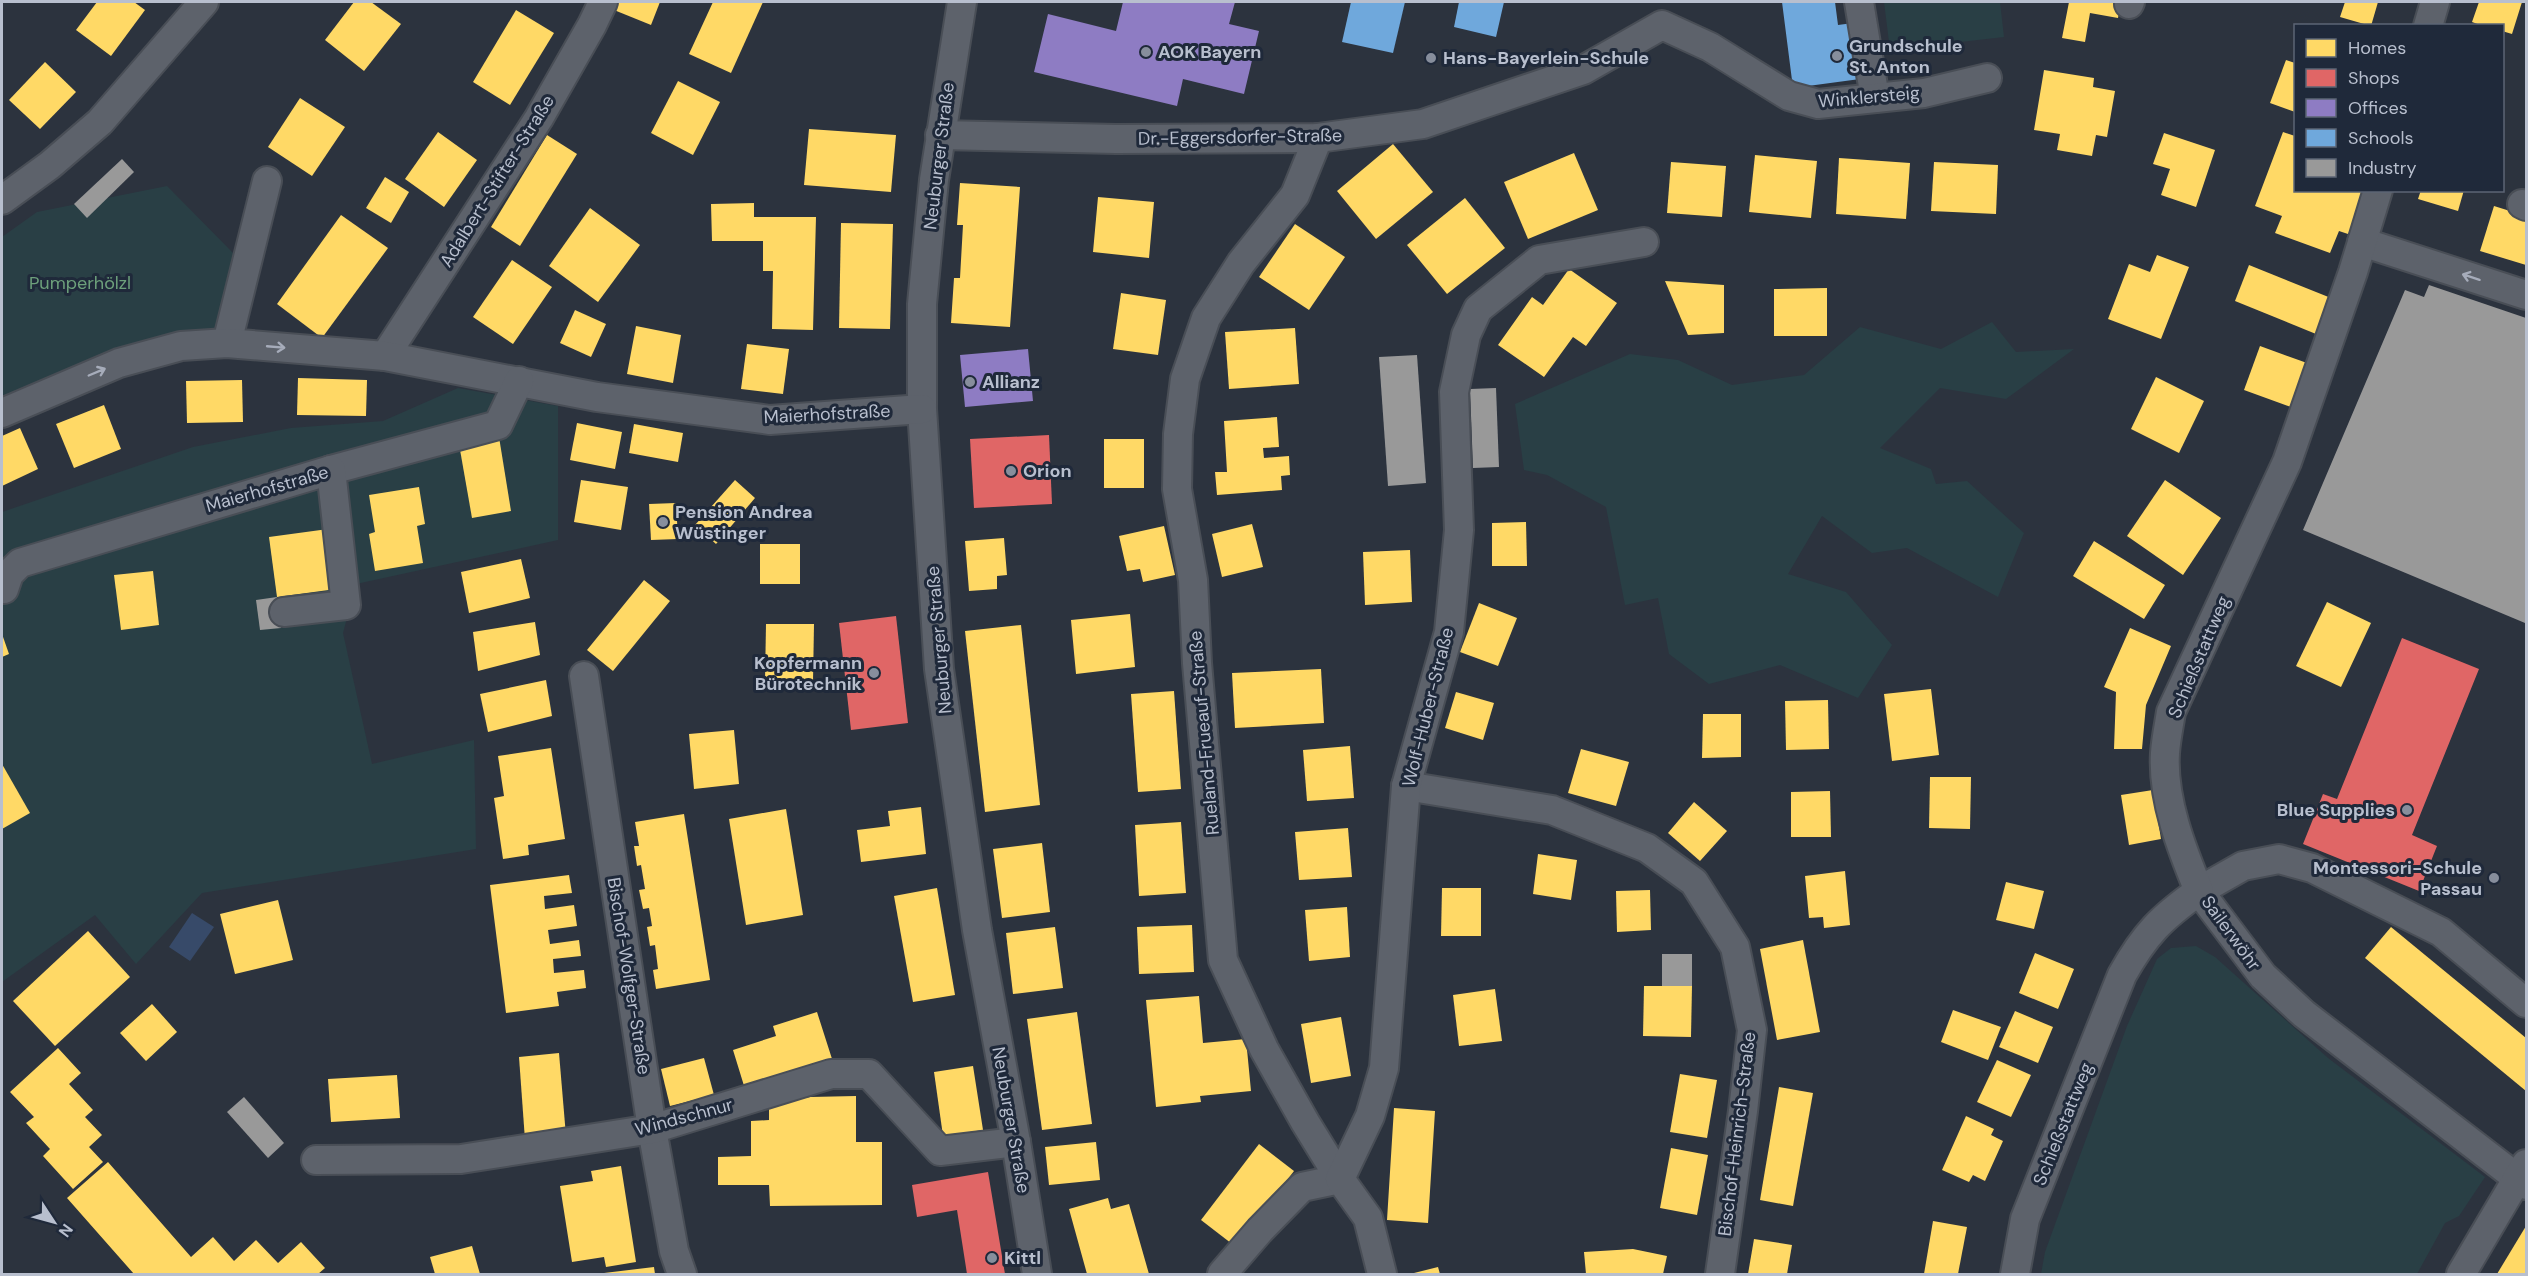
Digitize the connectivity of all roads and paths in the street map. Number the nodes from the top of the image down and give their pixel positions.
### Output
1 (204, 2) edge
2 (603, 2) edge
3 (962, 2) edge
4 (1860, 2) edge
5 (2435, 2) edge
6 (2429, 24) edge
7 (1662, 25) joint
8 (1987, 78) dead end
9 (1875, 98) junction
10 (940, 135) junction
11 (1318, 138) junction
12 (267, 181) dead end
13 (2377, 192) edge
14 (2, 200) edge
15 (1644, 242) dead end
16 (2362, 242) junction
17 (2526, 295) edge
18 (227, 343) junction
19 (385, 356) junction
20 (519, 381) junction
21 (922, 409) junction
22 (2, 413) edge
23 (331, 470) junction
24 (4, 589) dead end
25 (284, 612) dead end
26 (584, 676) dead end
27 (1406, 786) junction
28 (2199, 891) junction
29 (2526, 1003) edge
30 (652, 1129) junction
31 (1016, 1142) junction
32 (316, 1160) dead end
33 (2523, 1177) edge
34 (1340, 1179) junction
35 (682, 1275) edge
36 (1037, 1275) edge
37 (1222, 1275) edge
38 (1382, 1275) edge
39 (1720, 1275) edge
40 (2015, 1275) edge
41 (2461, 1275) edge

1 - 14 street
2 - 19 street, Adalbert-Stifter-Straße
3 - 10 street, Neuburger Straße
4 - 9 street
5 - 6 street
7 - 9 street, Winklersteig
7 - 11 street, Dr.-Eggersdorfer-Straße
8 - 9 street, Winklersteig
10 - 11 street, Dr.-Eggersdorfer-Straße
10 - 21 street, Neuburger Straße
11 - 34 street, Rueland-Frueauf-Straße
12 - 18 street
13 - 16 street, Schießstattweg
15 - 27 street, Wolf-Huber-Straße
17 -> 16 street
16 - 28 street, Schießstattweg
18 -> 19 street, Maierhofstraße
22 -> 18 street, Maierhofstraße
19 - 20 street, Maierhofstraße
20 - 21 street, Maierhofstraße
20 - 23 street, Maierhofstraße
21 - 31 street, Neuburger Straße
23 - 24 street, Maierhofstraße
23 - 25 street
26 - 30 street, Bischof-Wolfger-Straße
27 - 34 street, Wolf-Huber-Straße
27 - 39 street, Bischof-Heinrich-Straße
28 - 29 street, Sailerwöhr
28 - 33 street, Sailerwöhr
28 - 40 street, Schießstattweg
30 - 31 street, Windschnur
30 - 32 street, Windschnur
30 - 35 street, Bischof-Wolfger-Straße
31 - 36 street, Neuburger Straße
33 - 41 street
34 - 37 street
34 - 38 street

